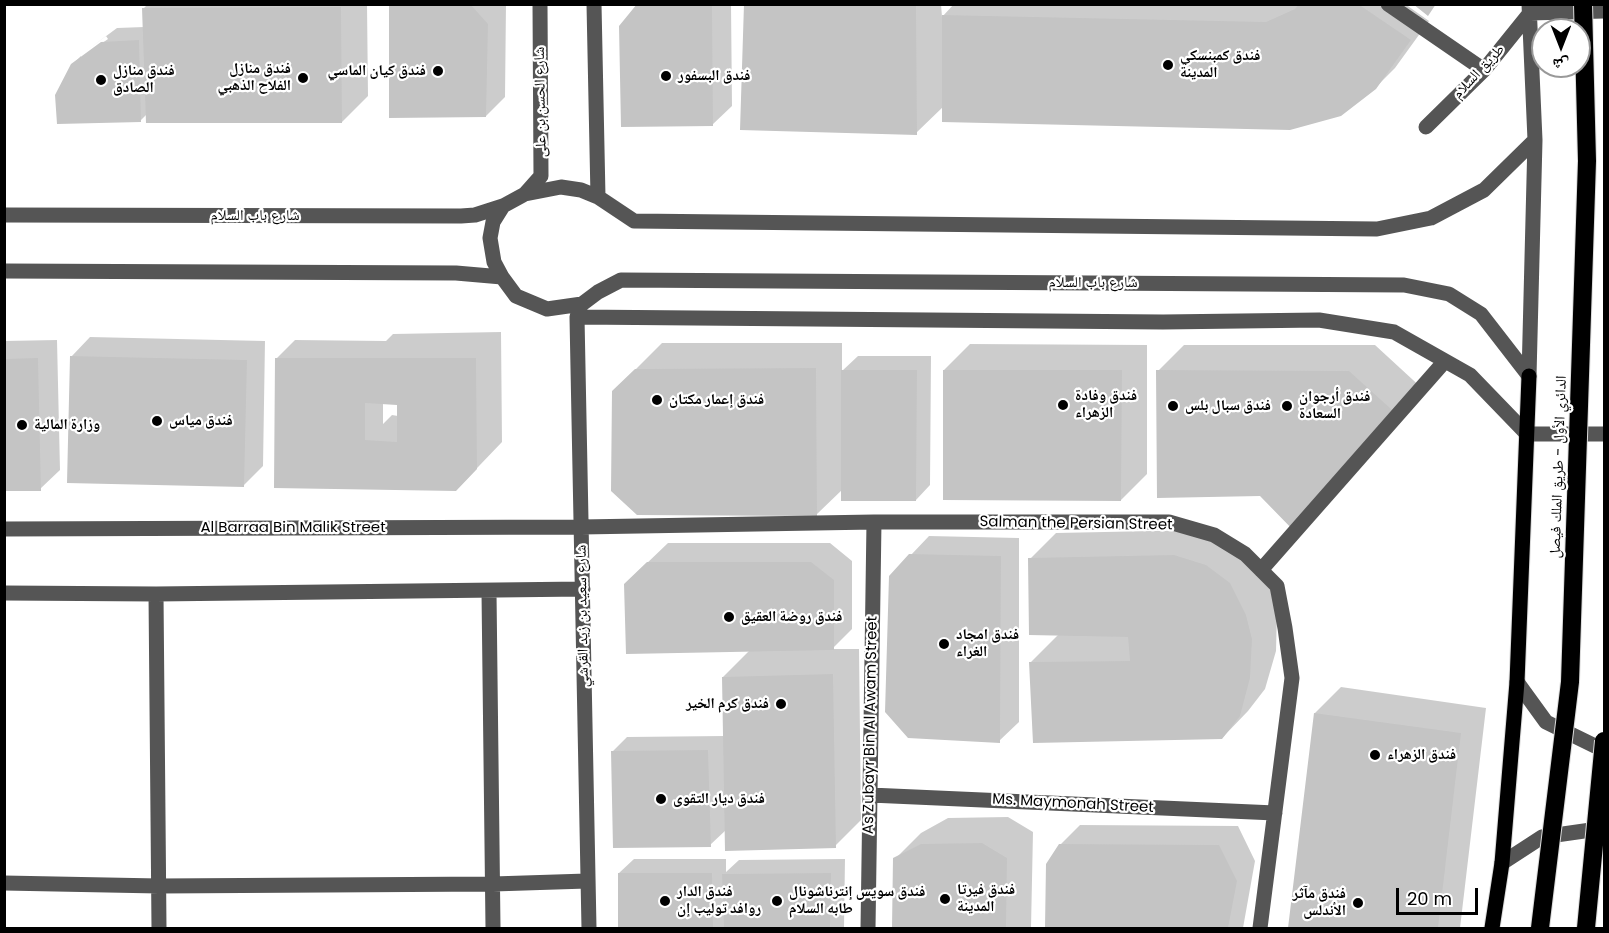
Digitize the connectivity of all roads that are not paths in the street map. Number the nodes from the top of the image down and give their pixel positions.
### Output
1 (540, 4) edge
2 (594, 4) edge
3 (1388, 4) edge
4 (1582, 4) edge
5 (1530, 9) edge
6 (1605, 11) edge
7 (1484, 70) junction
8 (1425, 127) dead end
9 (1535, 140) junction
10 (525, 194) junction
11 (598, 197) junction
12 (503, 206) junction
13 (4, 215) edge
14 (4, 271) edge
15 (502, 277) junction
16 (580, 311) junction
17 (1445, 361) junction
18 (1529, 376) junction
19 (1527, 434) junction
20 (1605, 434) edge
21 (874, 522) junction
22 (581, 527) junction
23 (4, 529) edge
24 (1261, 570) junction
25 (583, 589) junction
26 (489, 592) junction
27 (4, 593) edge
28 (156, 594) junction
29 (1517, 682) junction
30 (1605, 743) edge
31 (870, 795) junction
32 (1275, 813) junction
33 (1605, 835) edge
34 (1502, 863) junction
35 (587, 881) junction
36 (4, 883) edge
37 (493, 884) junction
38 (159, 885) junction
39 (159, 928) edge
40 (493, 928) edge
41 (589, 928) edge
42 (868, 928) edge
43 (1260, 928) edge
44 (1492, 928) edge
45 (1540, 928) edge
46 (1586, 928) edge

1 - 10 street, شارع الحسن بن على
2 - 11 street
3 - 7 street
4 - 45 highway, الدائري الأول - طريق الملك فيصل, bridge
5 - 6 street
5 - 7 street, طريق السلام
5 - 9 street
7 - 8 street, طريق السلام
9 - 11 street
9 - 18 street
10 - 11 street
10 - 12 street, شارع باب السلام
12 - 13 street, شارع باب السلام
12 - 15 street
14 - 15 street
15 - 16 street
16 - 17 street
16 - 18 street, شارع باب السلام
16 - 22 street, شارع سعيد بن زيد القرشي
17 - 19 street
17 - 24 street
18 - 19 main road
19 - 20 street
19 - 29 main road
21 - 22 street, Salman the Persian Street
21 - 24 street, Salman the Persian Street
21 - 31 street, As Zubayr Bin Al Awam Street
22 - 23 street, Al Barraa Bin Malik Street
22 - 25 street, شارع سعيد بن زيد القرشي
24 - 32 street, Salman the Persian Street
25 - 26 street
25 - 35 street, شارع سعيد بن زيد القرشي
26 - 28 street
26 - 37 street
27 - 28 street
28 - 38 street
29 - 30 street
29 - 34 main road
30 - 46 highway, bridge
31 - 32 street, Ms. Maymonah Street
31 - 42 street, As Zubayr Bin Al Awam Street
32 - 43 street, Salman the Persian Street
33 - 34 street
34 - 44 main road
35 - 37 street
35 - 41 street, شارع سعيد بن زيد القرشي
36 - 38 street
37 - 38 street
37 - 40 street
38 - 39 street

